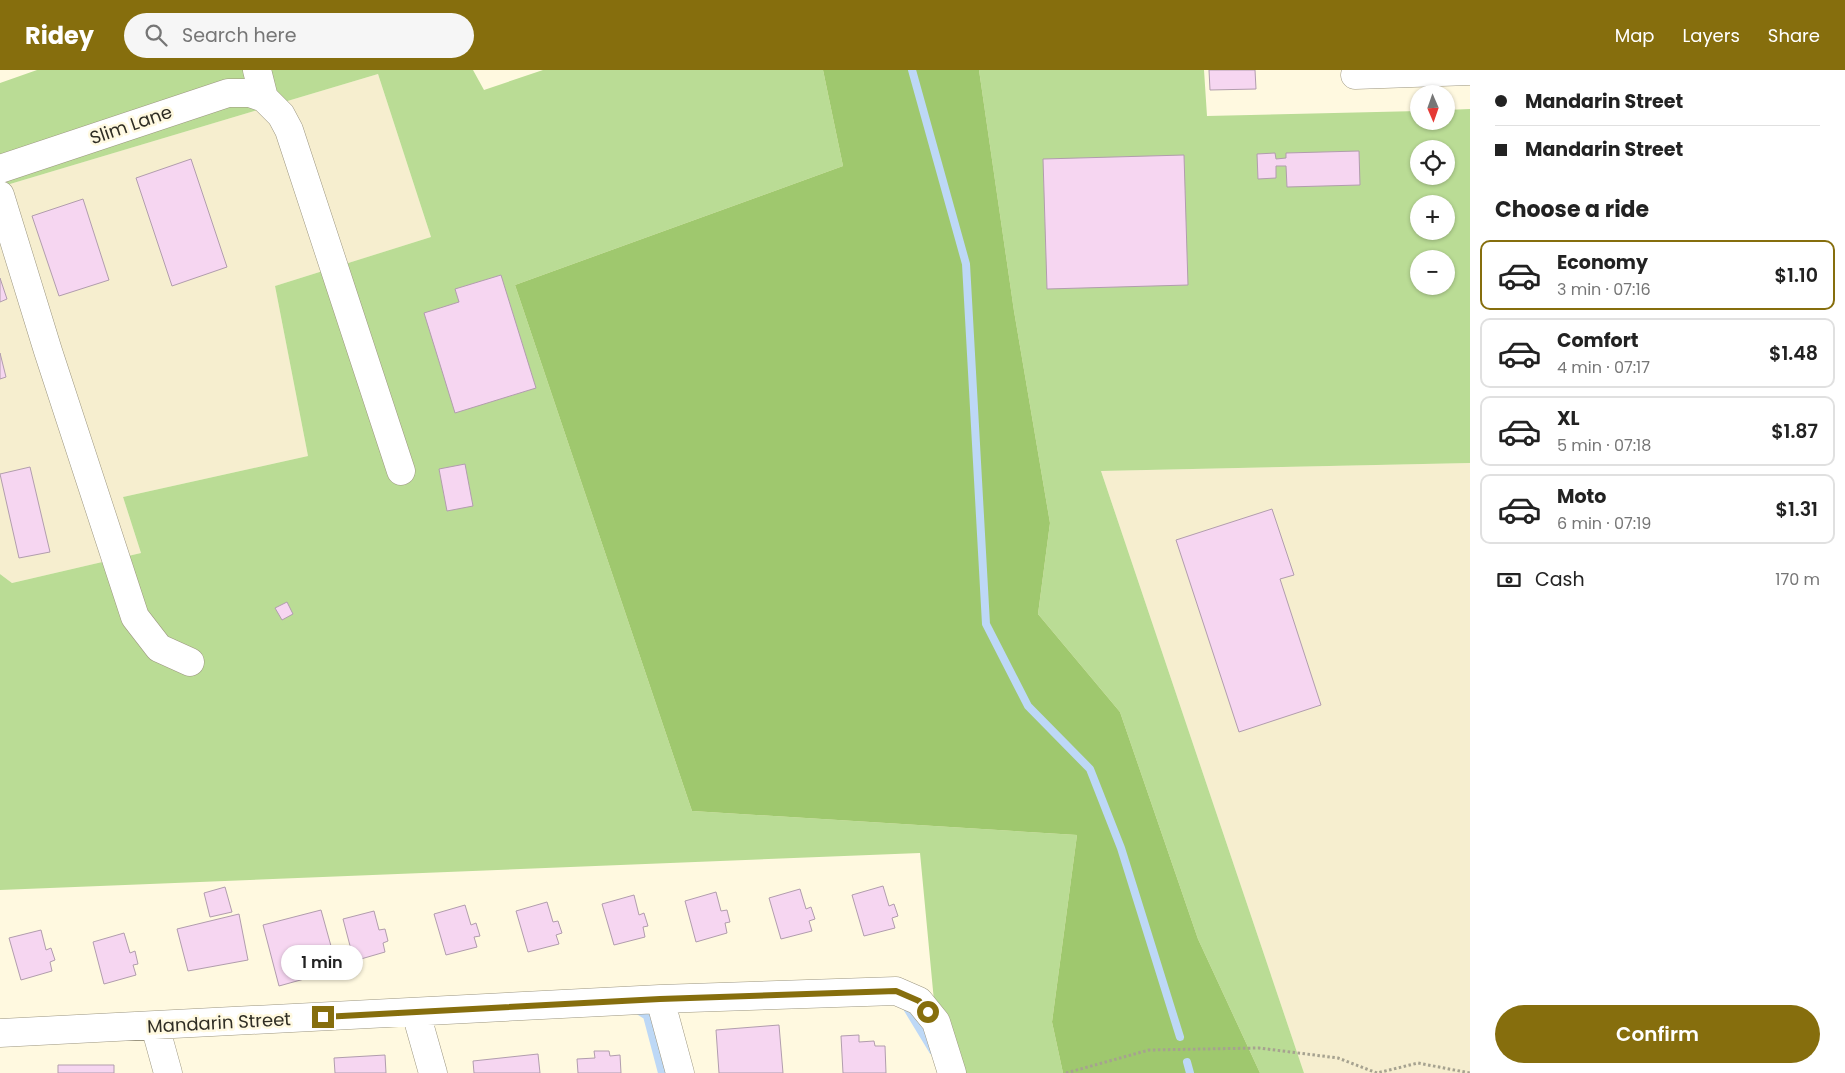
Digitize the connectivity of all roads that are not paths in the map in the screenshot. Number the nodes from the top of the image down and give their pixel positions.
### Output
1 (257, 70) edge
2 (1470, 71) edge
3 (1355, 75) dead end
4 (264, 98) junction
5 (0, 169) edge
6 (0, 195) edge
7 (401, 471) dead end
8 (190, 662) dead end
9 (660, 999) junction
10 (416, 1013) junction
11 (155, 1026) junction
12 (0, 1034) edge
13 (168, 1073) edge
14 (433, 1073) edge
15 (680, 1073) edge
16 (952, 1073) edge

1 - 4 street
2 - 3 street
4 - 5 street, Slim Lane
4 - 7 street
6 - 8 street
9 - 10 street, Mandarin Street
9 - 15 street
9 - 16 street, Mandarin Street
10 - 11 street, Mandarin Street
10 - 14 street
11 - 12 street, Mandarin Street
11 - 13 street

